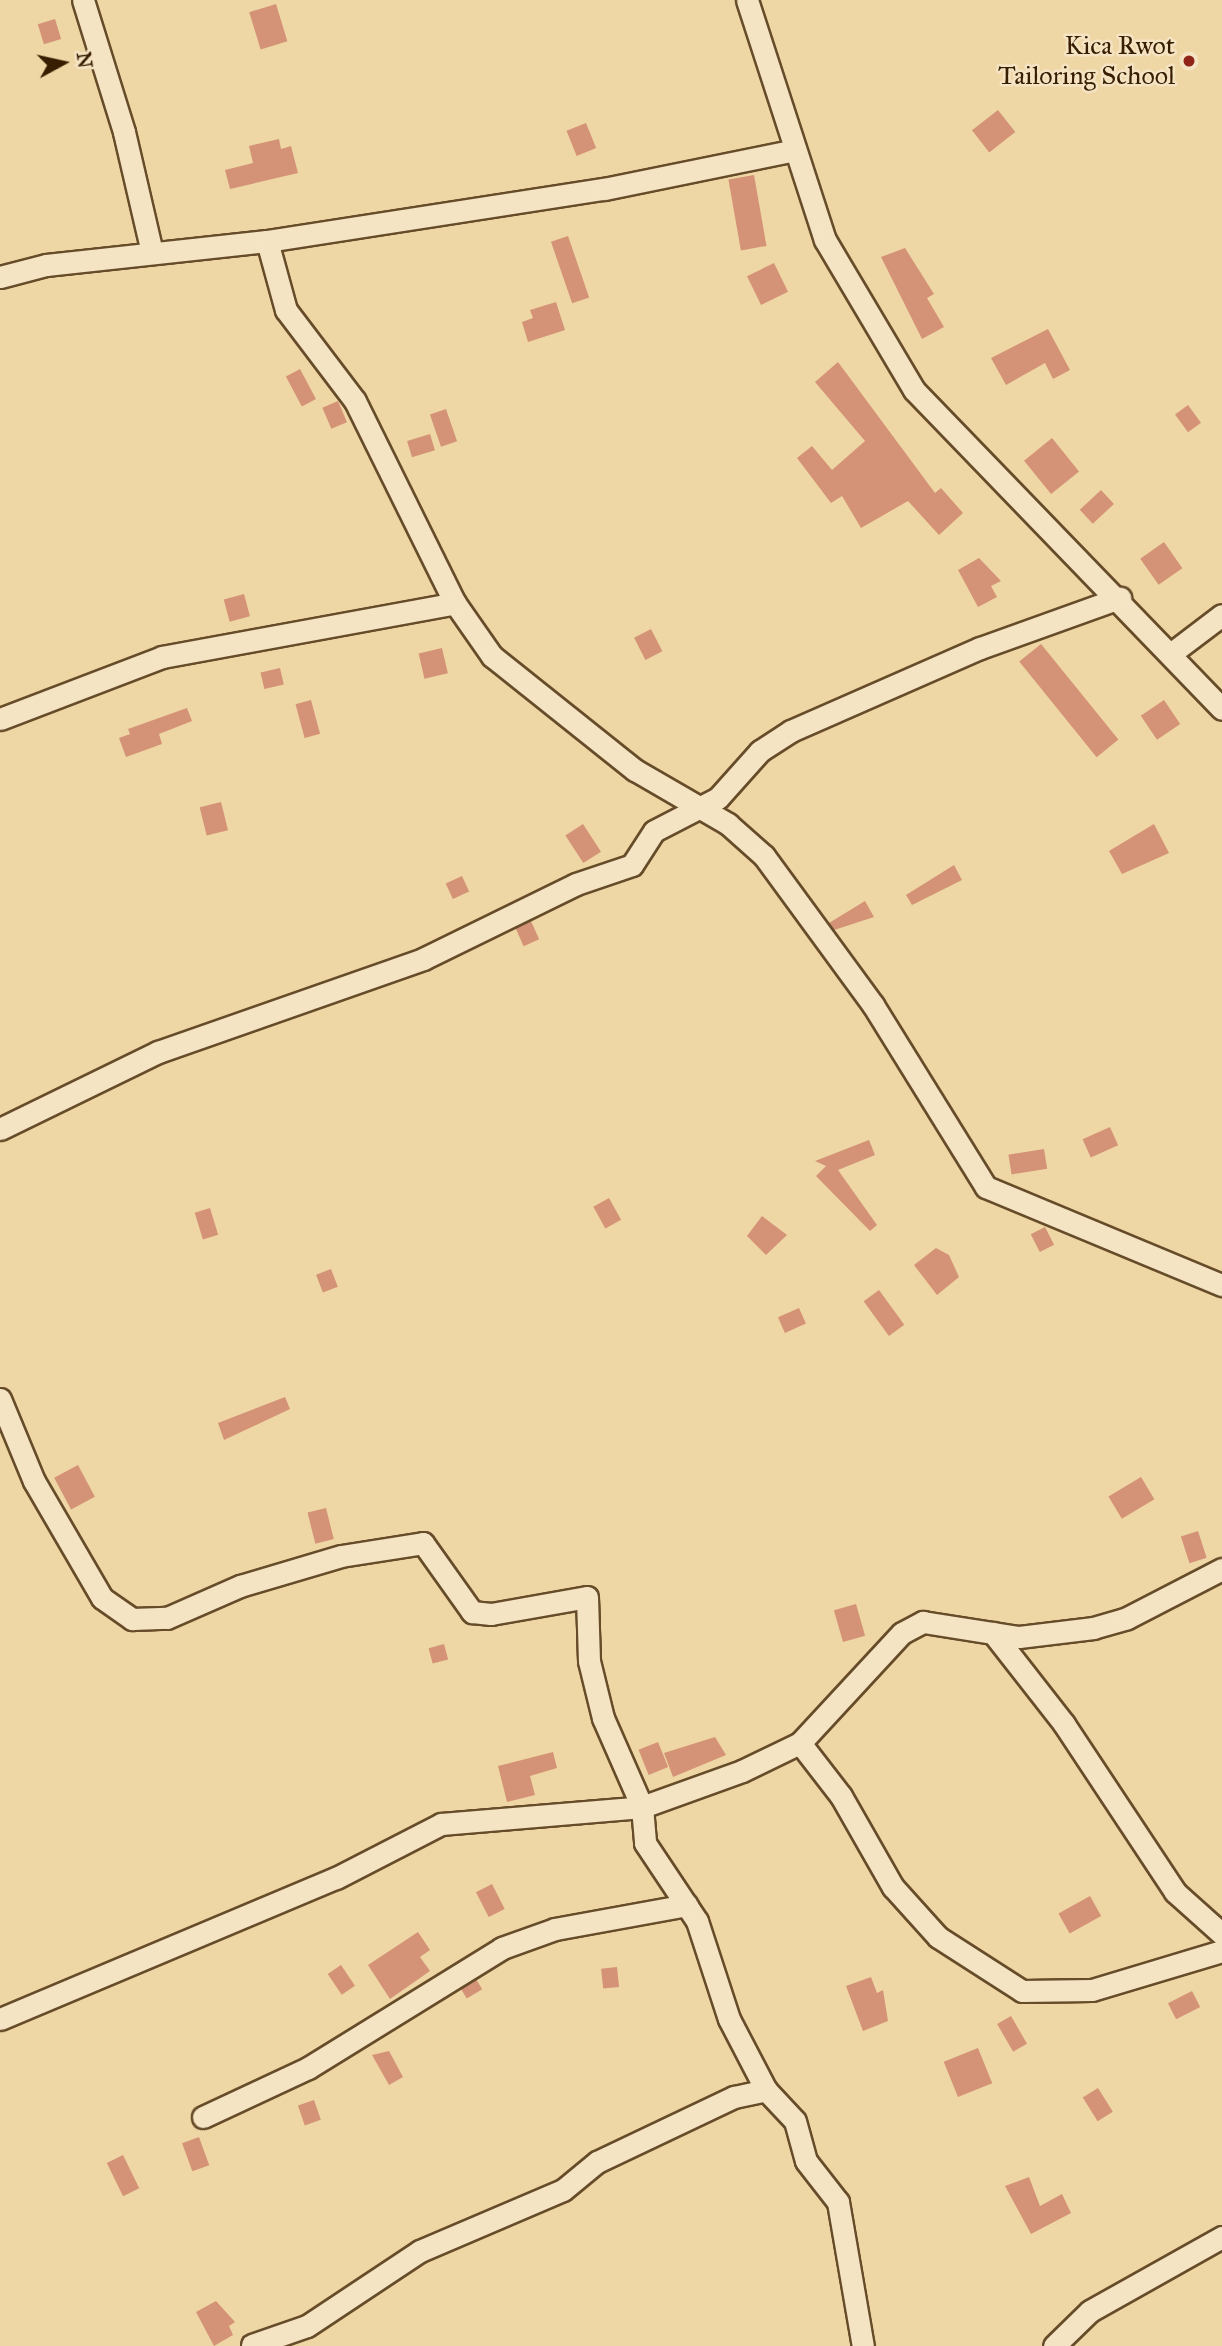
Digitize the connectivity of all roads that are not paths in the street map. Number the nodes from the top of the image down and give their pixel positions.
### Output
1 (83, 0) edge
2 (747, 0) edge
3 (791, 151) junction
4 (267, 241) junction
5 (152, 252) junction
6 (0, 277) edge
7 (1120, 598) junction
8 (455, 603) junction
9 (1222, 615) edge
10 (1173, 652) junction
11 (1222, 709) edge
12 (0, 719) edge
13 (697, 808) junction
14 (0, 1129) edge
15 (1222, 1285) edge
16 (0, 1399) edge
17 (1222, 1569) edge
18 (993, 1633) junction
19 (800, 1743) junction
20 (642, 1807) junction
21 (687, 1905) junction
22 (1222, 1934) edge
23 (1222, 1951) edge
24 (0, 2020) edge
25 (766, 2090) junction
26 (203, 2117) dead end
27 (1222, 2237) edge
28 (252, 2345) edge
29 (863, 2346) edge
30 (1054, 2346) edge

1 - 5 street
2 - 3 street
3 - 4 street
3 - 7 street
4 - 5 street
4 - 8 street
5 - 6 street
7 - 10 street
7 - 13 street
8 - 12 street
8 - 13 street
9 - 10 street
10 - 11 street
13 - 14 street
13 - 15 street
16 - 20 street
17 - 18 street
18 - 19 street
18 - 22 street
19 - 20 street
19 - 23 street
20 - 21 street
20 - 24 street
21 - 25 street
21 - 26 street
25 - 28 street
25 - 29 street
27 - 30 street

